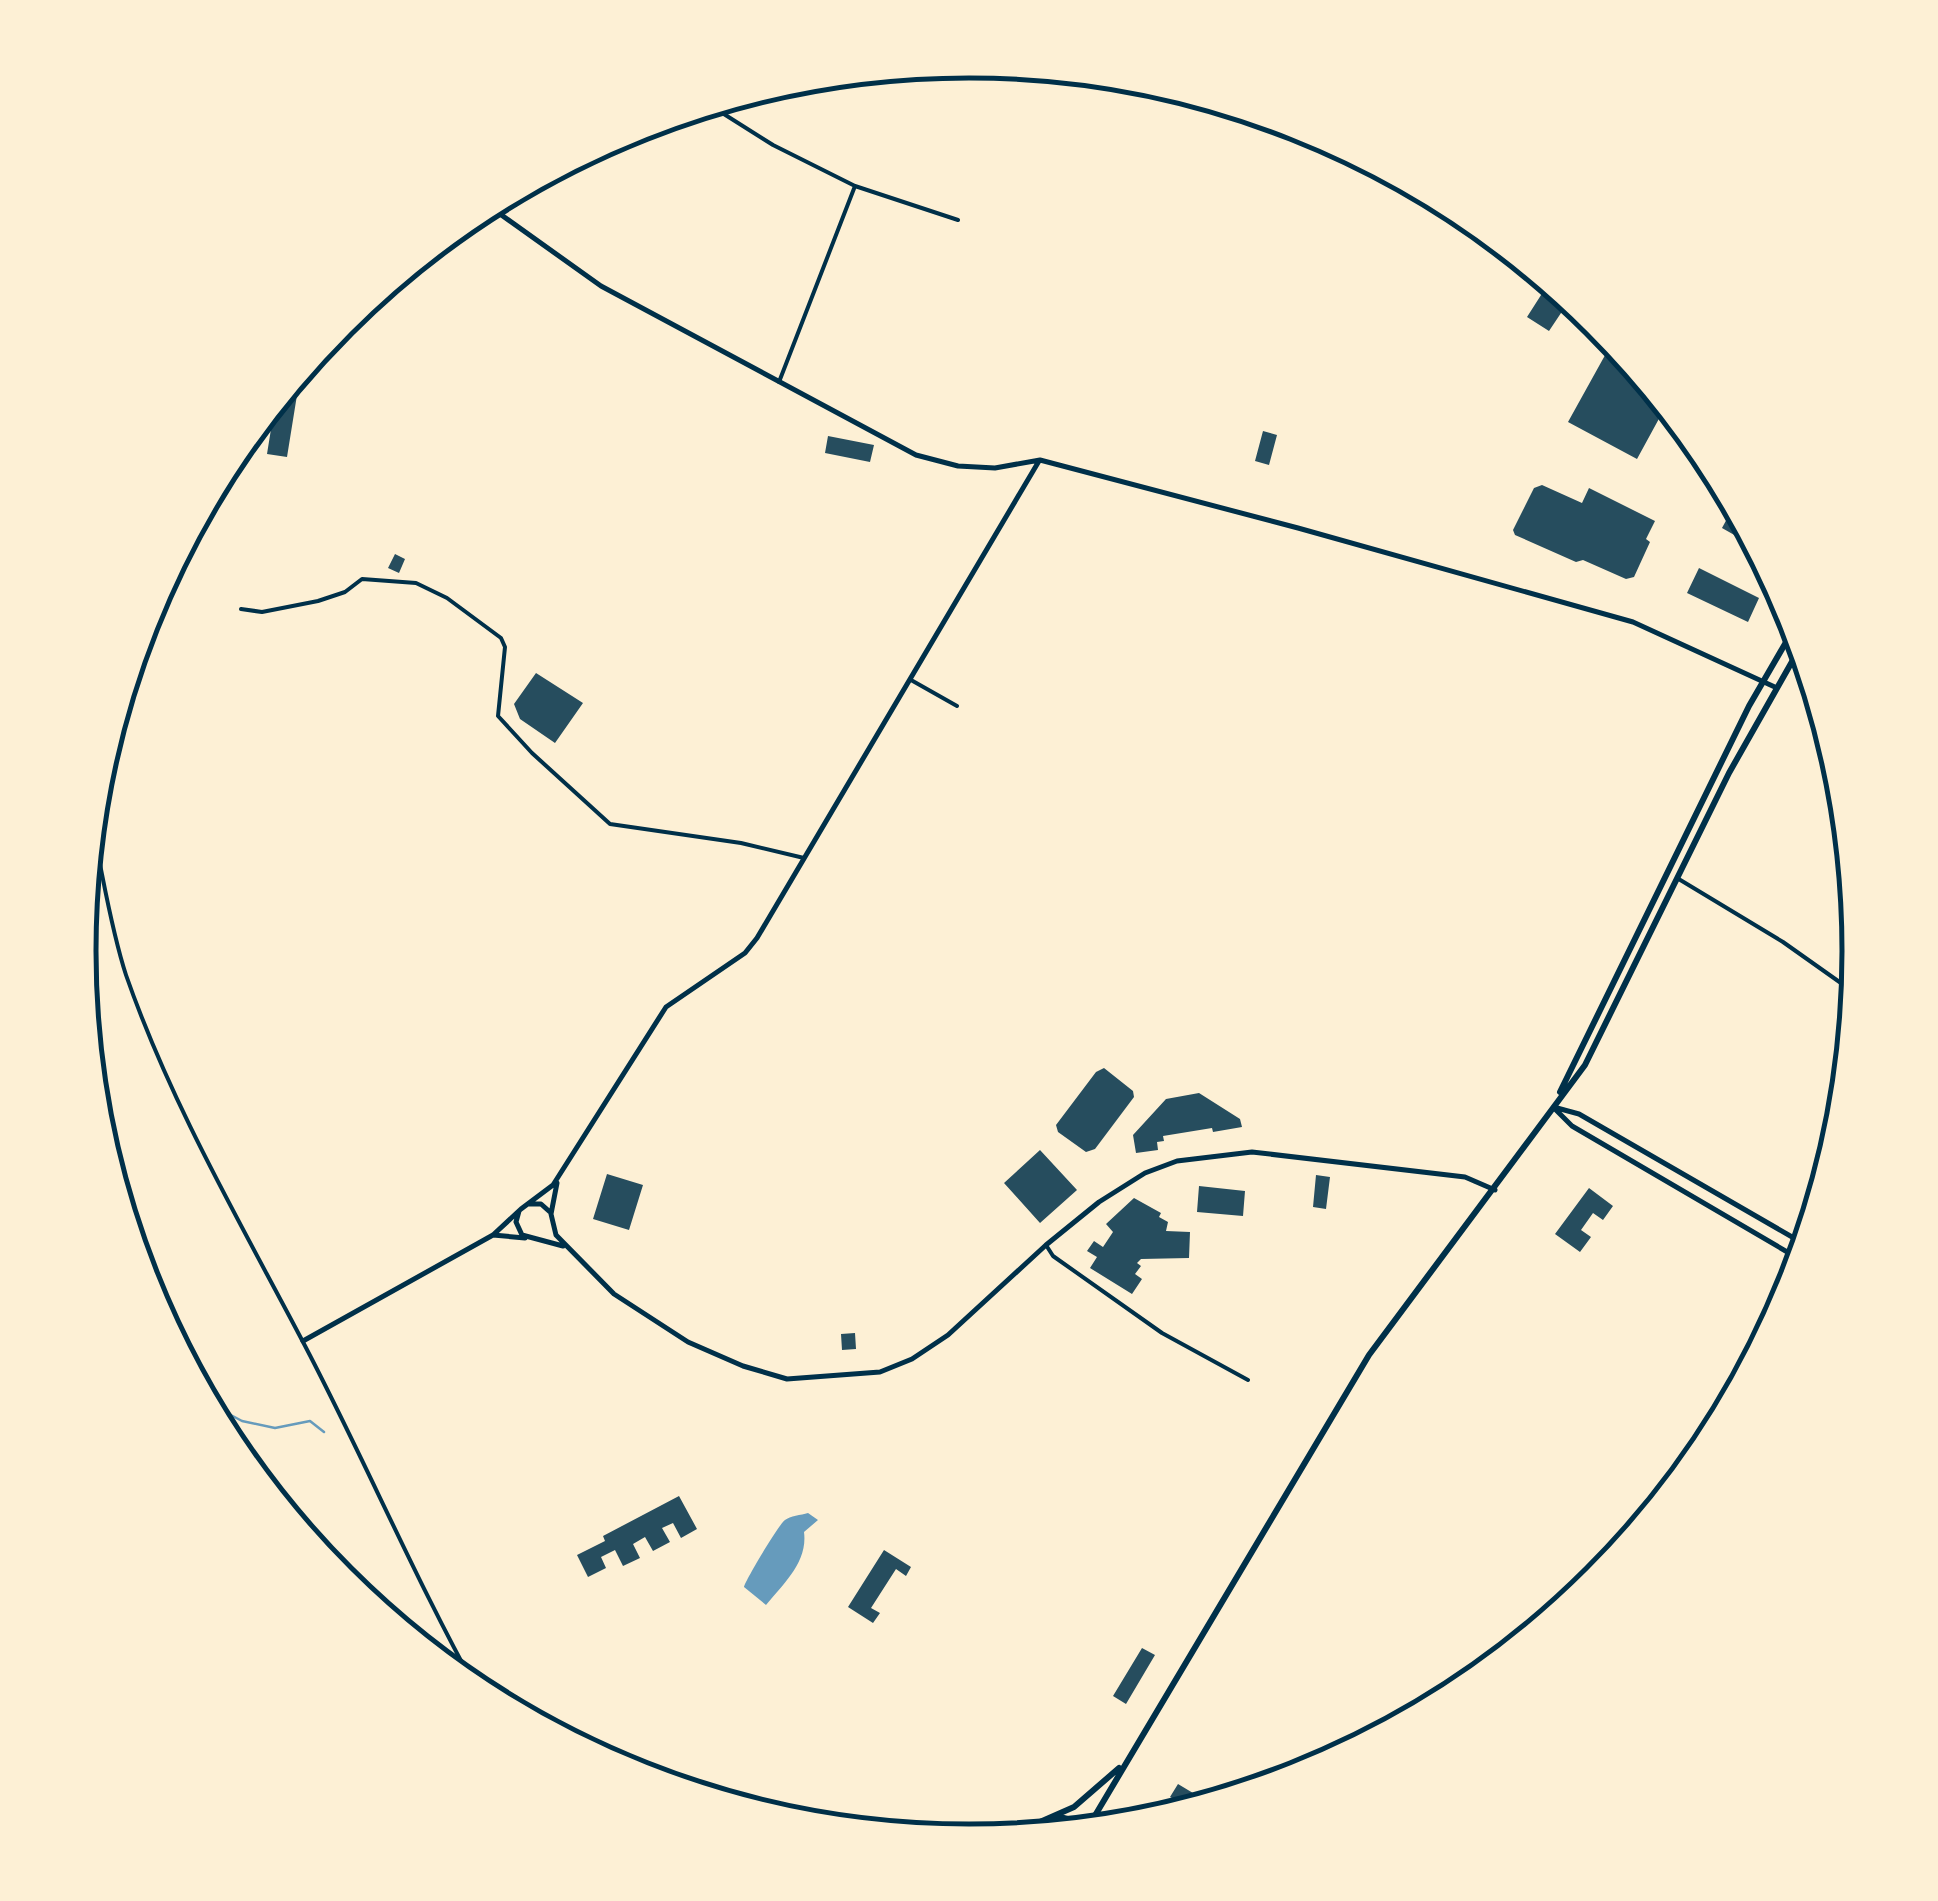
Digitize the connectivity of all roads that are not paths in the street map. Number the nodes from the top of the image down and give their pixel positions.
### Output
1 (722, 113) edge
2 (855, 186) junction
3 (501, 214) edge
4 (958, 220) dead end
5 (779, 382) junction
6 (1040, 460) junction
7 (242, 608) dead end
8 (1786, 643) edge
9 (1793, 661) edge
10 (911, 680) junction
11 (1764, 681) junction
12 (1777, 688) junction
13 (957, 706) dead end
14 (804, 858) junction
15 (100, 870) edge
16 (1677, 878) junction
17 (1841, 983) edge
18 (1554, 1108) junction
19 (558, 1180) junction
20 (1495, 1190) junction
21 (524, 1207) junction
22 (552, 1217) junction
23 (493, 1235) junction
24 (1793, 1238) edge
25 (532, 1239) junction
26 (1046, 1245) junction
27 (569, 1250) junction
28 (1788, 1253) edge
29 (303, 1342) junction
30 (1248, 1380) dead end
31 (458, 1658) edge
32 (1126, 1760) junction
33 (1096, 1814) edge
34 (1052, 1818) junction
35 (1064, 1818) edge
36 (1048, 1820) edge

1 - 2 street
2 - 4 street
2 - 5 street
3 - 5 street
5 - 6 street
6 - 10 street
6 - 11 street
7 - 14 street
8 - 11 main road
9 - 12 main road
10 - 13 street
10 - 14 street
11 - 12 street
11 - 18 main road
12 - 16 main road
14 - 19 street
15 - 29 street
16 - 17 street
16 - 18 main road
18 - 20 main road
18 - 24 street
18 - 28 street
19 - 21 street
19 - 22 street
20 - 26 street
20 - 32 main road
21 - 22 street
21 - 23 street
21 - 25 street
22 - 25 street
22 - 27 street
23 - 25 street
23 - 29 street
25 - 27 street
26 - 27 street
26 - 30 street
29 - 31 street
32 - 33 main road
32 - 34 main road
34 - 35 main road
34 - 36 main road

